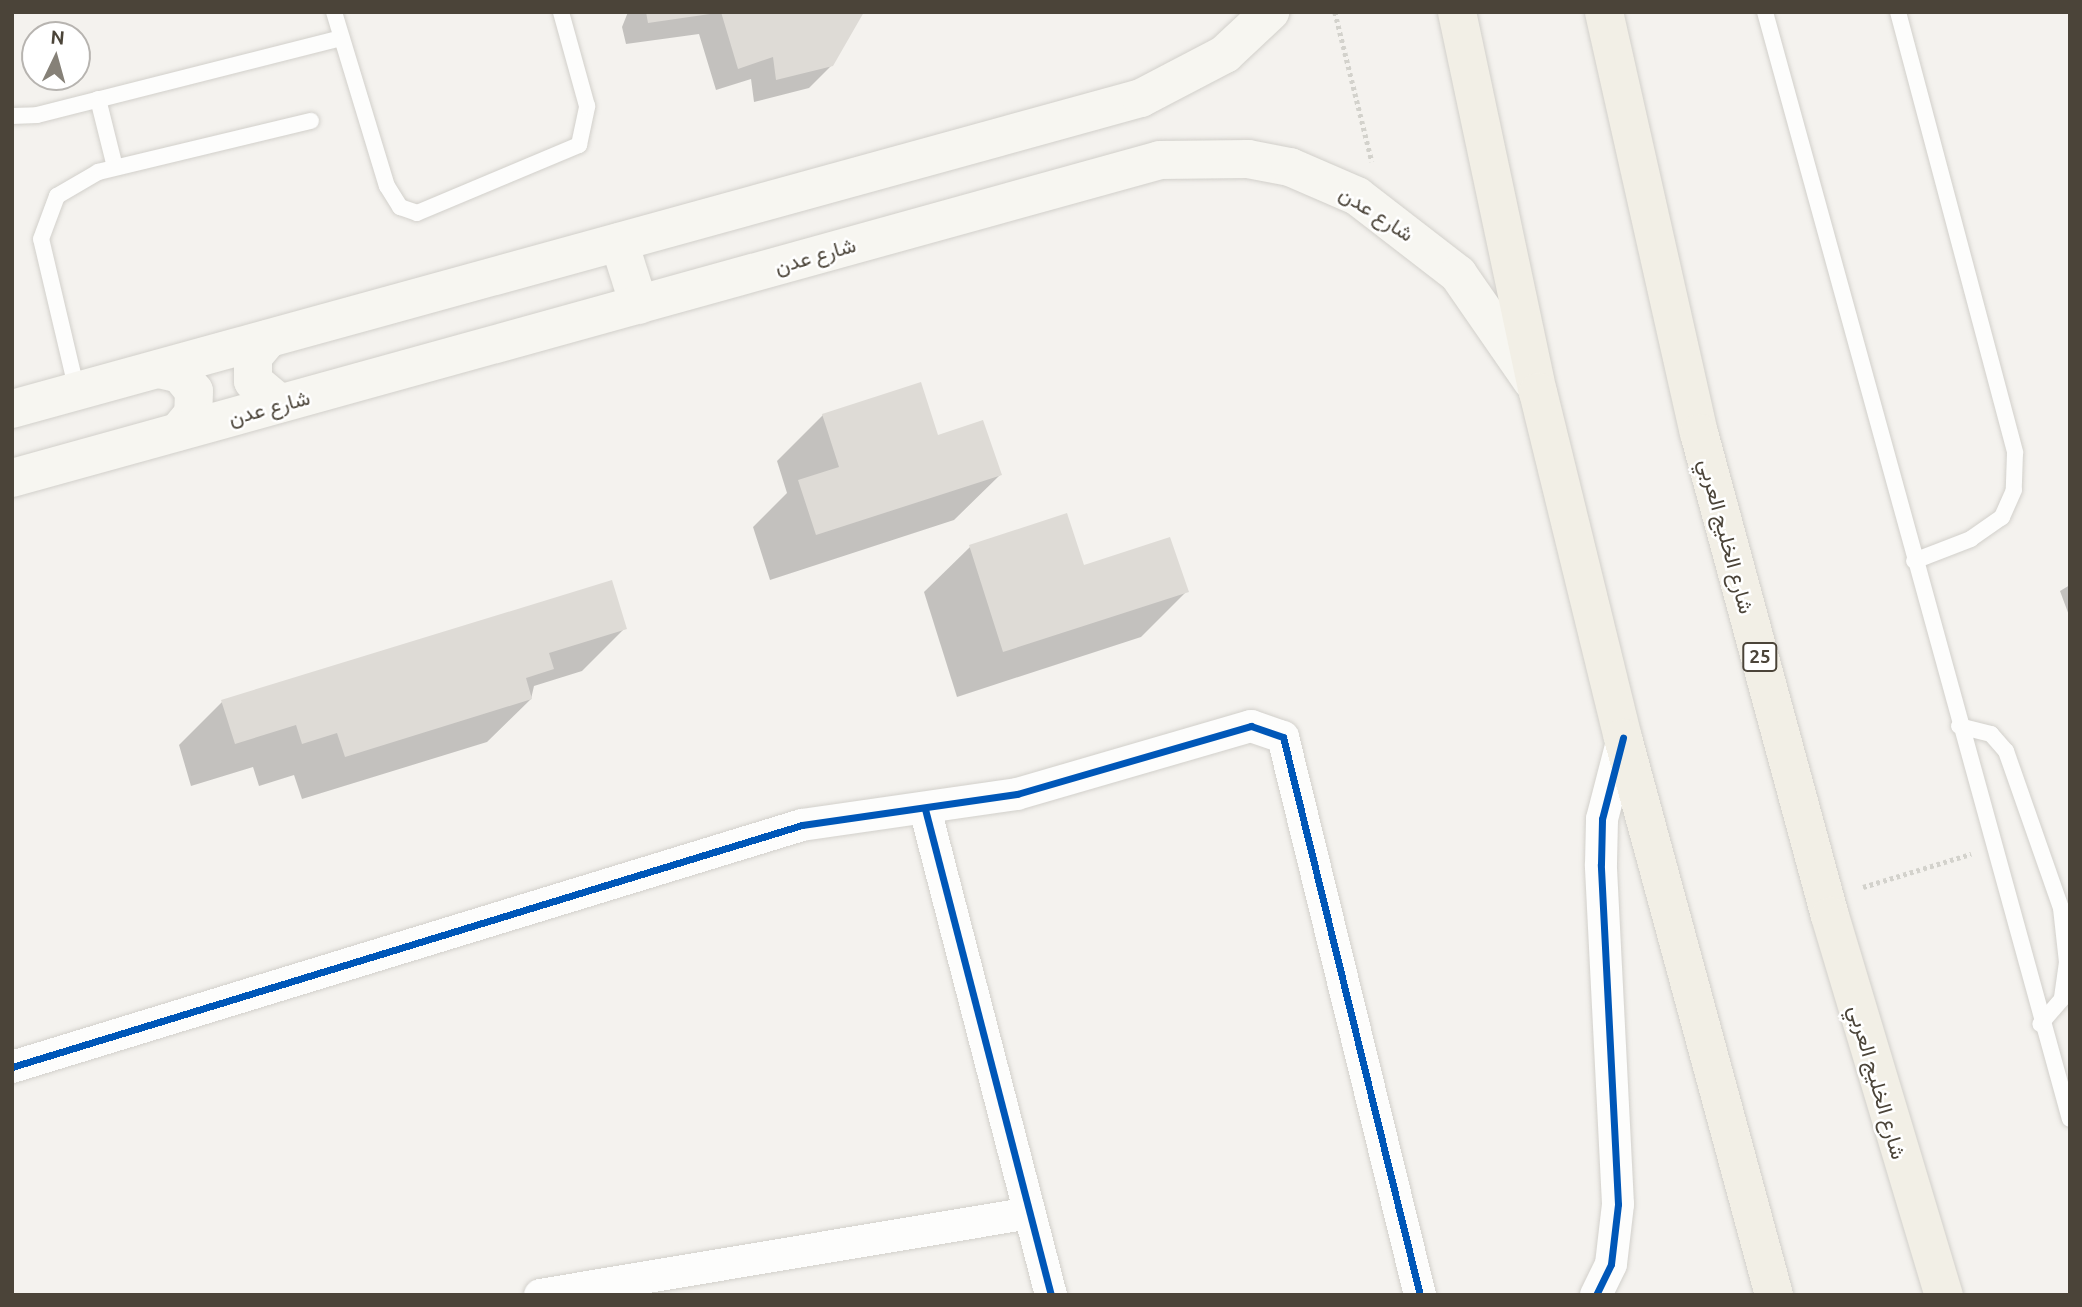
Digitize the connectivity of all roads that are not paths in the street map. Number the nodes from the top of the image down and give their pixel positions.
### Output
1 (334, 12) edge
2 (561, 12) edge
3 (1270, 12) edge
4 (1457, 12) edge
5 (1604, 12) edge
6 (1765, 12) edge
7 (1898, 12) edge
8 (341, 38) junction
9 (98, 99) junction
10 (12, 116) edge
11 (311, 121) dead end
12 (980, 144) junction
13 (115, 167) junction
14 (999, 201) junction
15 (619, 242) junction
16 (639, 305) junction
17 (268, 339) junction
18 (159, 369) junction
19 (77, 391) junction
20 (1538, 392) junction
21 (280, 404) junction
22 (12, 409) edge
23 (178, 432) junction
24 (12, 478) edge
25 (1914, 561) junction
26 (1959, 726) junction
27 (1623, 738) junction
28 (925, 809) junction
29 (2040, 1024) junction
30 (12, 1067) edge
31 (2070, 1119) edge
32 (1029, 1213) junction
33 (540, 1295) edge
34 (1051, 1295) edge
35 (1420, 1295) edge
36 (1596, 1295) edge
37 (1774, 1295) edge
38 (1944, 1295) edge

1 - 8 lane
2 - 8 lane
3 - 12 main road
4 - 20 main road
5 - 38 main road, شارع الخليج العربي / 25
6 - 25 lane
7 - 25 lane
8 - 9 lane
9 - 10 lane
9 - 13 lane
11 - 13 lane
12 - 14 main road
12 - 15 main road
13 - 19 lane
14 - 16 main road, شارع عدن
14 - 20 main road, شارع عدن
15 - 16 main road
15 - 17 main road
16 - 21 main road, شارع عدن
17 - 18 main road
17 - 21 main road
18 - 19 main road
18 - 23 main road
19 - 22 main road
20 - 27 main road
21 - 23 main road, شارع عدن
23 - 24 main road, شارع عدن
25 - 26 lane
26 - 29 lane
26 - 29 lane
27 - 36 street
27 - 37 main road
28 - 30 street
28 - 32 street
28 - 35 street
29 - 31 lane
32 - 33 street
32 - 34 street

